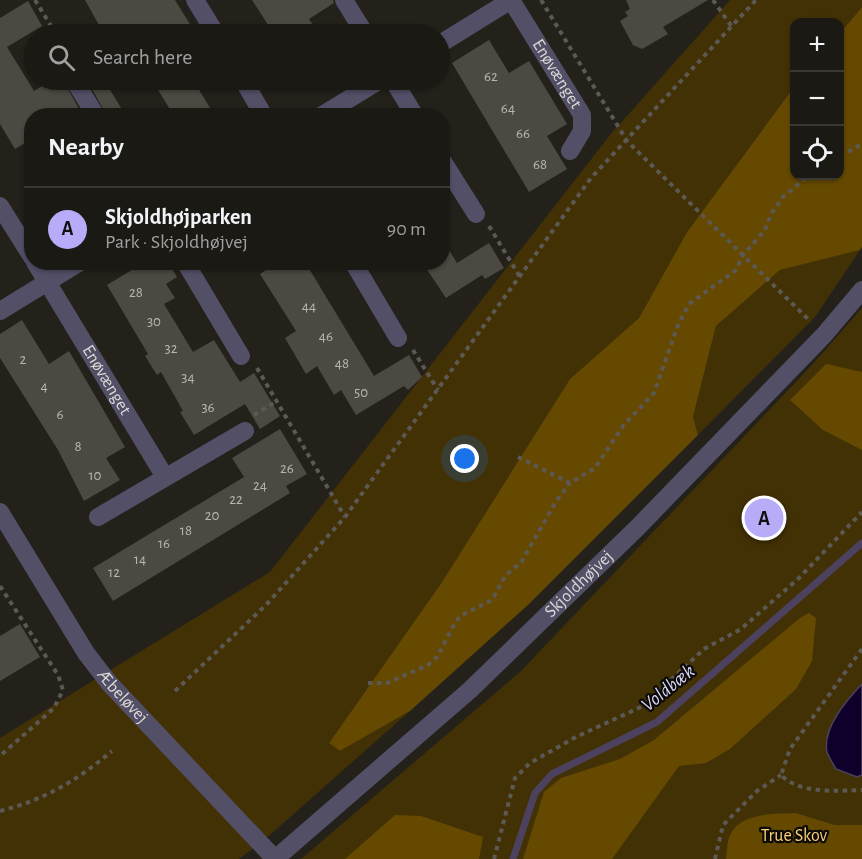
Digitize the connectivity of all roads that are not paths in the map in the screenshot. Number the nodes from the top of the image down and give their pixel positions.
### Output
1 (195, 0) edge
2 (344, 0) edge
3 (511, 0) edge
4 (210, 24) edge
5 (359, 24) edge
6 (450, 38) edge
7 (80, 90) edge
8 (249, 90) edge
9 (364, 90) edge
10 (399, 90) edge
11 (91, 108) edge
12 (259, 108) edge
13 (334, 108) edge
14 (410, 108) edge
15 (570, 151) dead end
16 (450, 173) edge
17 (0, 206) edge
18 (476, 214) road end
19 (24, 244) edge
20 (40, 270) edge
21 (67, 270) edge
22 (190, 270) edge
23 (357, 270) edge
24 (47, 282) junction
25 (862, 290) edge
26 (0, 311) edge
27 (398, 338) road end
28 (241, 356) road end
29 (245, 431) dead end
30 (165, 477) junction
31 (0, 512) edge
32 (98, 517) dead end
33 (275, 859) edge

1 - 4 street
2 - 5 street
3 - 6 street, Enøvænget
3 - 15 street, Enøvænget
7 - 11 street
8 - 12 street
9 - 13 street
10 - 14 street
16 - 18 street
17 - 19 street
20 - 24 street, Enøvænget
21 - 24 street
22 - 28 street
23 - 27 street
24 - 26 street
24 - 30 street, Enøvænget
25 - 33 street, Skjoldhøjvej
29 - 30 street
30 - 32 street
31 - 33 street, Æbeløvej

